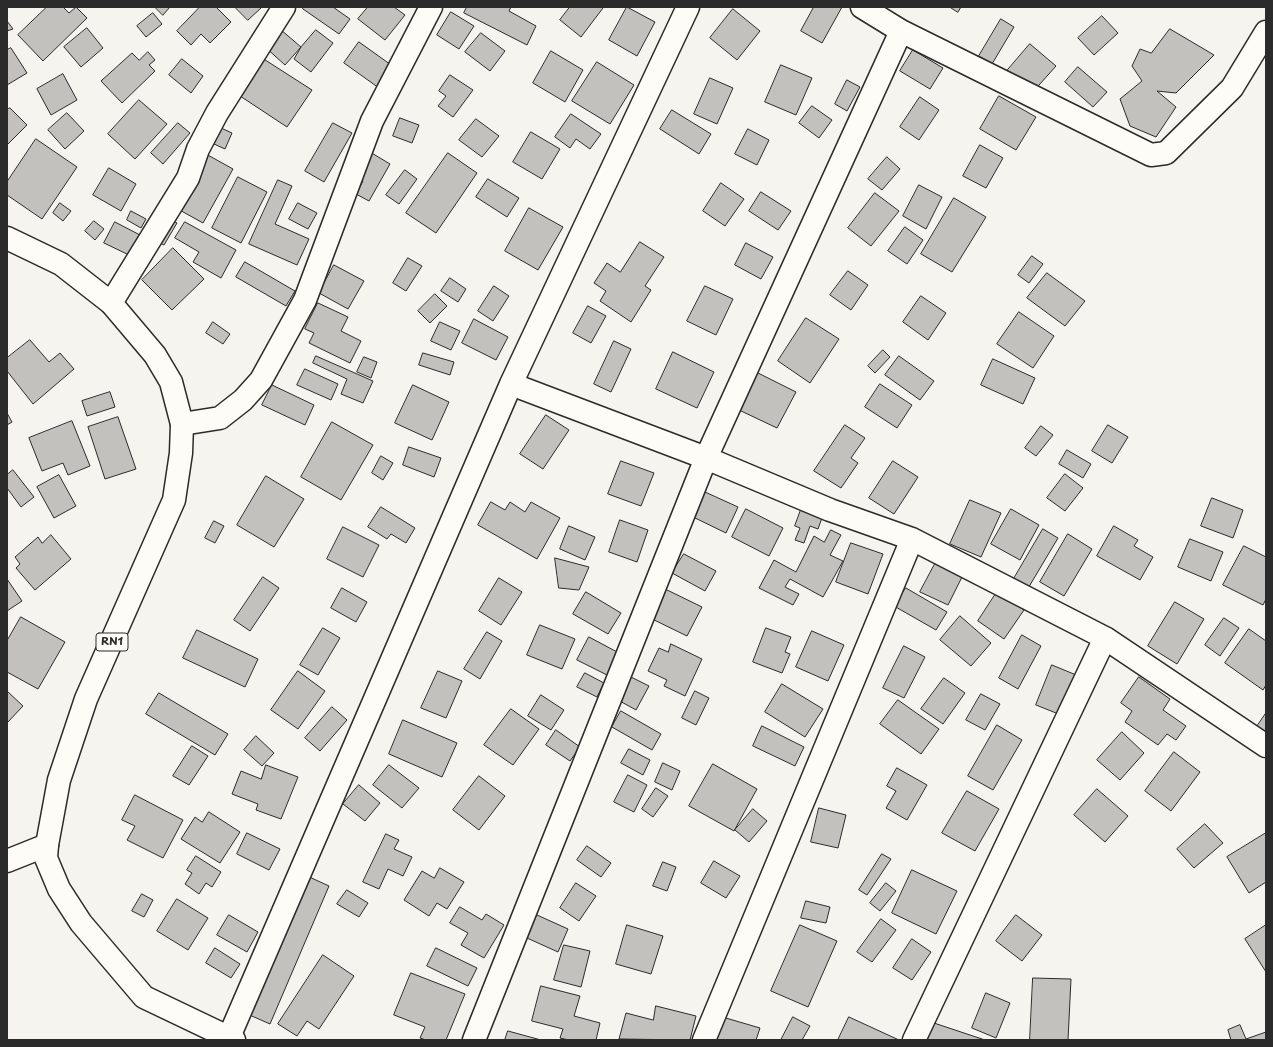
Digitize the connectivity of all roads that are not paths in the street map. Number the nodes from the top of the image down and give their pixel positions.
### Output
1 (284, 7) edge
2 (431, 7) edge
3 (688, 7) edge
4 (862, 7) edge
5 (901, 30) junction
6 (1266, 32) edge
7 (7, 238) edge
8 (112, 303) junction
9 (511, 384) junction
10 (182, 424) junction
11 (706, 458) junction
12 (912, 539) junction
13 (1105, 638) junction
14 (1266, 746) edge
15 (47, 845) junction
16 (7, 861) edge
17 (232, 1038) edge
18 (474, 1040) edge
19 (704, 1040) edge
20 (914, 1040) edge

1 - 8 main road
2 - 10 main road
3 - 9 main road
4 - 5 main road
5 - 6 main road
5 - 11 main road
7 - 8 main road, RN1
8 - 10 main road, RN1
9 - 11 main road
9 - 17 main road
10 - 15 main road, RN1
11 - 12 main road
11 - 18 main road
12 - 13 main road
12 - 19 main road
13 - 14 main road
13 - 20 main road
15 - 16 main road
15 - 17 main road, RN1

